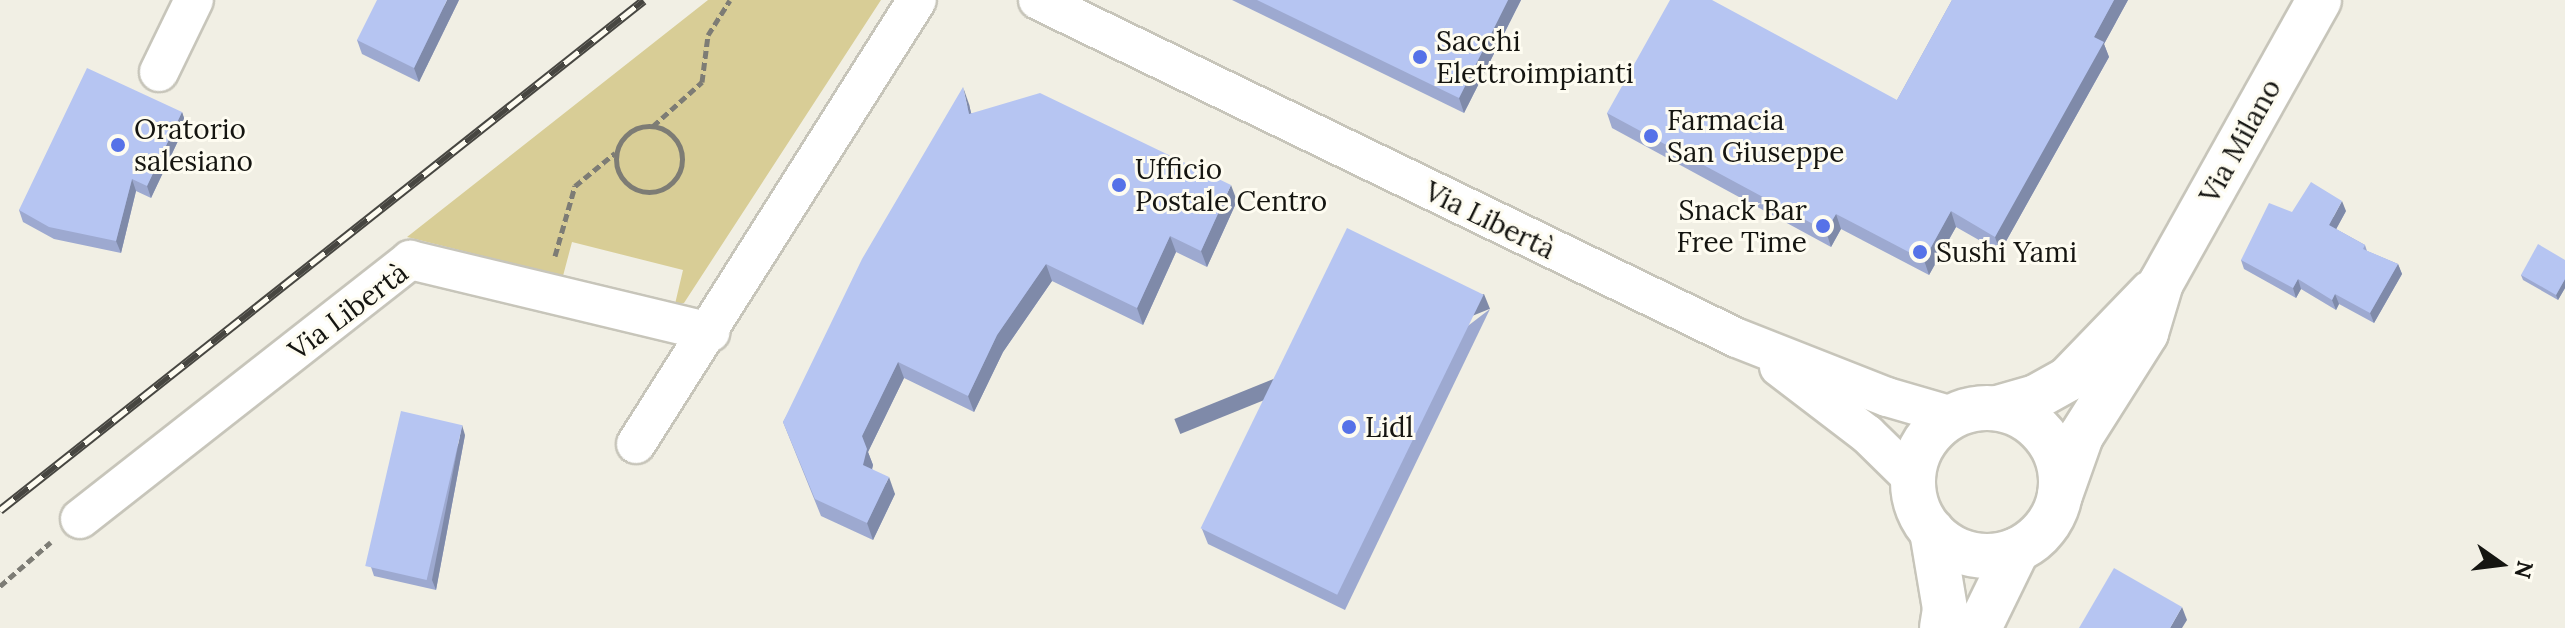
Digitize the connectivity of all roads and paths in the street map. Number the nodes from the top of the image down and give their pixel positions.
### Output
1 (194, 0) edge
2 (730, 0) edge
3 (917, 0) edge
4 (1038, 0) edge
5 (2319, 0) edge
6 (159, 72) dead end
7 (653, 126) junction
8 (616, 152) junction
9 (2161, 283) junction
10 (547, 293) junction
11 (711, 332) junction
12 (1737, 338) junction
13 (1998, 408) junction
14 (1953, 416) junction
15 (636, 444) dead end
16 (1914, 480) junction
17 (2060, 495) junction
18 (80, 519) joint
19 (1932, 531) junction
20 (2017, 550) junction
21 (0, 586) edge
22 (1942, 628) edge
23 (1979, 628) edge

1 - 6 street
2 - 7 path
3 - 11 street
4 - 12 street, Via Libertà
5 - 9 main road, Via Milano
7 - 8 path
7 - 8 path
8 - 10 path
9 - 13 main road, Via Milano
9 - 17 main road, Via Milano
10 - 11 street, Via Libertà
10 - 18 street, Via Libertà
11 - 15 street
12 - 14 street, Via Libertà
12 - 16 street
13 - 14 main road, Via Milano
13 - 17 main road
14 - 16 main road
16 - 19 main road
17 - 20 main road, Via Milano
18 - 21 path
19 - 20 main road
19 - 22 main road
20 - 23 main road, Via Milano

